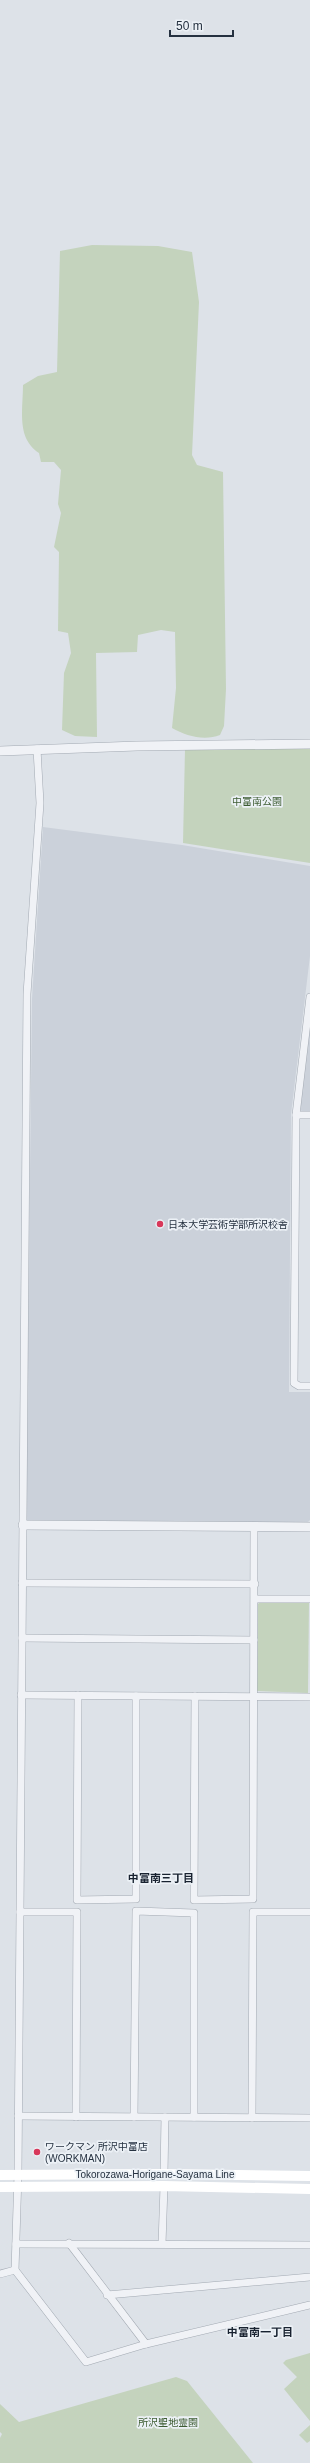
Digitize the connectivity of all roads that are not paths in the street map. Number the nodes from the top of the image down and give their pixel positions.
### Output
1 (310, 744) edge
2 (37, 749) junction
3 (0, 751) edge
4 (310, 997) edge
5 (296, 1115) junction
6 (310, 1115) edge
7 (310, 1386) edge
8 (23, 1526) junction
9 (254, 1527) junction
10 (310, 1527) edge
11 (22, 1583) junction
12 (255, 1584) junction
13 (255, 1599) junction
14 (310, 1599) edge
15 (22, 1638) junction
16 (254, 1640) junction
17 (21, 1695) junction
18 (78, 1695) junction
19 (136, 1696) junction
20 (195, 1696) junction
21 (254, 1697) junction
22 (310, 1698) edge
23 (20, 1912) junction
24 (310, 1912) edge
25 (18, 2116) junction
26 (76, 2117) junction
27 (134, 2117) junction
28 (165, 2117) junction
29 (194, 2117) junction
30 (252, 2118) junction
31 (310, 2118) edge
32 (18, 2174) junction
33 (164, 2174) junction
34 (0, 2175) edge
35 (310, 2176) edge
36 (164, 2186) junction
37 (0, 2187) edge
38 (18, 2187) junction
39 (310, 2189) edge
40 (69, 2243) junction
41 (16, 2244) junction
42 (162, 2244) junction
43 (310, 2245) edge
44 (15, 2270) junction
45 (0, 2274) edge
46 (310, 2276) edge
47 (108, 2295) junction
48 (310, 2305) edge
49 (146, 2344) junction

1 - 2 street
2 - 3 street
2 - 8 street
4 - 5 street
5 - 6 street
5 - 7 street
8 - 9 street
8 - 11 street
9 - 10 street
9 - 12 street
11 - 12 street
11 - 15 street
12 - 13 street
13 - 14 street
13 - 16 street
15 - 16 street
15 - 17 street
16 - 21 street
17 - 18 street
17 - 23 street
18 - 19 street
18 - 19 street
19 - 20 street
20 - 21 street
20 - 21 street
21 - 22 street
23 - 25 street
23 - 26 street
24 - 30 street
25 - 26 street
25 - 32 street
26 - 27 street
27 - 28 street
27 - 29 street
28 - 29 street
28 - 33 street
29 - 30 street
30 - 31 street
32 - 33 main road, Tokorozawa-Horigane-Sayama Line
32 - 34 main road, Tokorozawa-Horigane-Sayama Line
32 - 38 street
33 - 35 main road, Tokorozawa-Horigane-Sayama Line
36 - 38 main road, Tokorozawa-Horigane-Sayama Line
36 - 39 main road, Tokorozawa-Horigane-Sayama Line
36 - 42 street
37 - 38 main road, Tokorozawa-Horigane-Sayama Line
38 - 41 street
40 - 41 street
40 - 42 street
40 - 47 street
41 - 44 street
42 - 43 street
44 - 45 street
44 - 49 street
46 - 47 street
47 - 49 street
48 - 49 street

